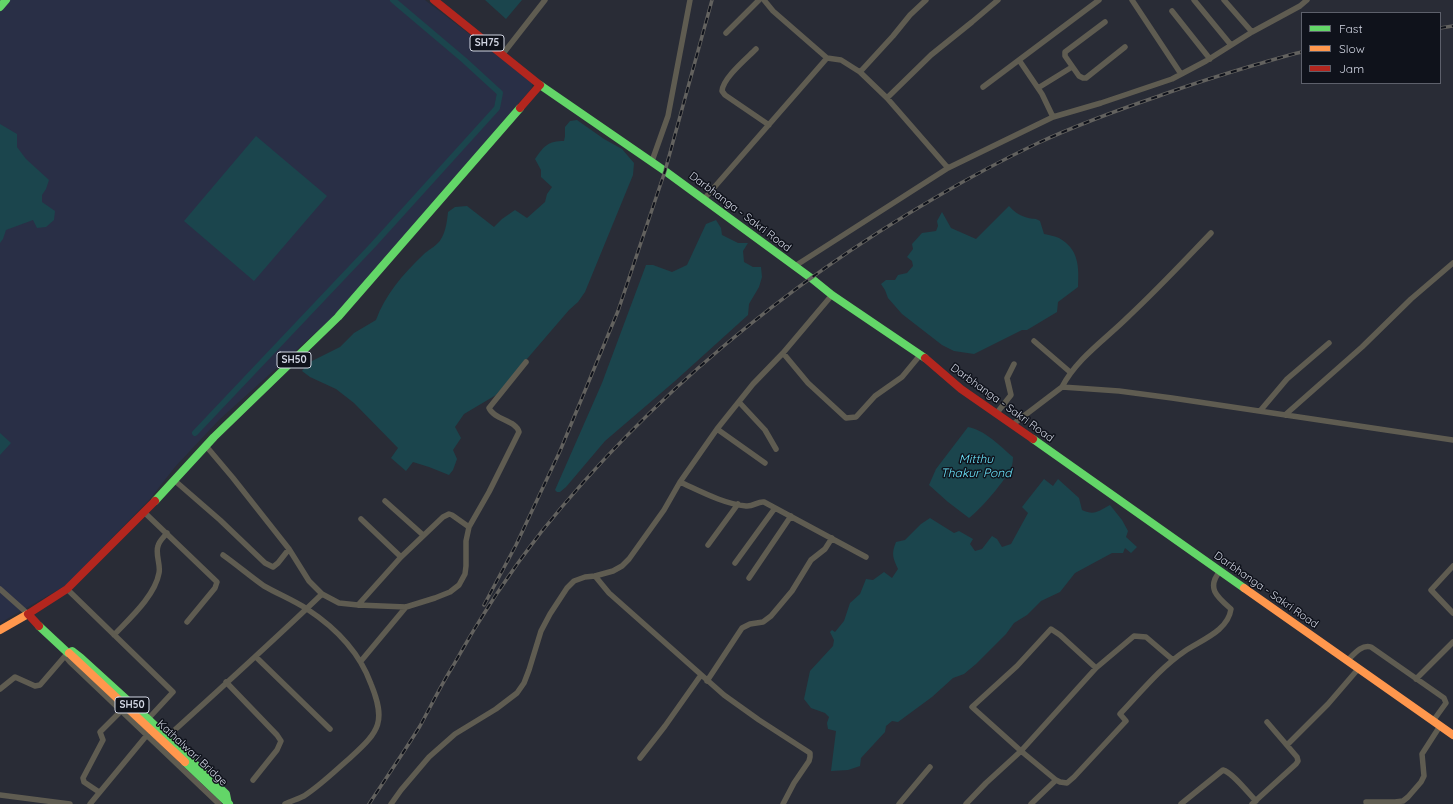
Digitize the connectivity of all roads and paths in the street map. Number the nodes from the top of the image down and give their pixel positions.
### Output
1 (6, 0) edge
2 (434, 0) edge
3 (545, 0) edge
4 (690, 0) edge
5 (759, 0) edge
6 (764, 0) edge
7 (926, 0) edge
8 (998, 0) edge
9 (1098, 0) edge
10 (1132, 0) edge
11 (1194, 0) edge
12 (1224, 0) edge
13 (1307, 0) edge
14 (0, 7) edge
15 (1172, 11) dead end
16 (1105, 22) dead end
17 (1252, 32) junction
18 (726, 33) dead end
19 (1231, 45) junction
20 (1125, 47) dead end
21 (756, 49) dead end
22 (502, 55) junction
23 (827, 58) junction
24 (1210, 59) junction
25 (1019, 60) junction
26 (1072, 67) junction
27 (860, 72) junction
28 (1182, 74) junction
29 (540, 85) junction
30 (983, 87) dead end
31 (1038, 88) junction
32 (887, 98) junction
33 (1053, 117) junction
34 (769, 125) junction
35 (652, 162) junction
36 (948, 168) junction
37 (704, 199) junction
38 (1211, 233) dead end
39 (1453, 263) edge
40 (795, 266) junction
41 (832, 295) junction
42 (1034, 341) dead end
43 (1328, 343) dead end
44 (784, 353) junction
45 (921, 354) junction
46 (526, 362) dead end
47 (1014, 364) dead end
48 (1070, 372) junction
49 (1062, 387) junction
50 (739, 402) junction
51 (1260, 411) junction
52 (996, 414) junction
53 (1285, 415) junction
54 (1012, 425) junction
55 (717, 429) junction
56 (1453, 440) edge
57 (206, 446) junction
58 (776, 449) dead end
59 (765, 463) dead end
60 (174, 480) junction
61 (680, 482) junction
62 (385, 502) dead end
63 (738, 504) junction
64 (775, 508) junction
65 (144, 512) junction
66 (791, 516) junction
67 (361, 519) dead end
68 (469, 527) junction
69 (166, 533) junction
70 (423, 535) junction
71 (832, 538) junction
72 (708, 545) dead end
73 (288, 549) junction
74 (223, 555) dead end
75 (866, 556) dead end
76 (401, 557) junction
77 (734, 563) dead end
78 (1453, 566) edge
79 (1220, 571) junction
80 (595, 576) junction
81 (749, 578) dead end
82 (0, 589) edge
83 (67, 589) junction
84 (322, 594) junction
85 (358, 605) junction
86 (406, 607) junction
87 (306, 609) junction
88 (1453, 613) edge
89 (28, 614) junction
90 (187, 622) dead end
91 (0, 630) edge
92 (114, 635) junction
93 (1453, 642) edge
94 (67, 654) junction
95 (256, 657) junction
96 (1173, 660) junction
97 (1348, 660) junction
98 (361, 661) junction
99 (1096, 668) junction
100 (1359, 668) junction
101 (702, 675) junction
102 (1416, 679) junction
103 (707, 680) junction
104 (226, 682) junction
105 (0, 689) edge
106 (122, 710) junction
107 (148, 719) junction
108 (1433, 721) junction
109 (1267, 722) dead end
110 (1440, 726) junction
111 (330, 729) dead end
112 (147, 735) junction
113 (1453, 735) edge
114 (167, 737) junction
115 (1287, 745) junction
116 (1021, 751) junction
117 (640, 758) dead end
118 (930, 767) dead end
119 (253, 780) dead end
120 (1056, 780) junction
121 (99, 792) junction
122 (1, 796) edge
123 (34, 802) edge
124 (1254, 802) edge
125 (1366, 802) dead end
126 (70, 804) edge
127 (90, 804) edge
128 (219, 804) edge
129 (228, 804) edge
130 (285, 804) edge
131 (391, 804) edge
132 (783, 804) edge
133 (899, 804) edge
134 (966, 804) edge
135 (1031, 804) edge
136 (1181, 804) edge

1 - 14 main road
2 - 22 main road, SH75
3 - 22 street
4 - 35 street
5 - 18 street
6 - 23 street
7 - 27 street
8 - 32 street
9 - 25 street
10 - 28 street
11 - 19 street
12 - 17 street
13 - 17 street
15 - 24 street
16 - 26 street
17 - 19 street
19 - 24 street
20 - 26 street
21 - 34 street
22 - 29 main road, SH75
23 - 27 street
23 - 34 street
24 - 28 street
25 - 30 street
25 - 31 street
26 - 31 street
27 - 32 street
28 - 33 street
29 - 35 main road, Darbhanga - Sakri Road
29 - 57 main road, SH50
31 - 33 street
32 - 36 street
33 - 36 street
34 - 37 street
35 - 37 main road, Darbhanga - Sakri Road
36 - 40 street
37 - 40 main road, Darbhanga - Sakri Road
38 - 48 street
39 - 53 street
40 - 41 main road, Darbhanga - Sakri Road
41 - 44 street
41 - 45 main road, Darbhanga - Sakri Road
42 - 48 street
43 - 51 street
44 - 45 street
44 - 50 street
45 - 52 main road, Darbhanga - Sakri Road
46 - 68 street
47 - 52 street
48 - 49 street
49 - 51 street
49 - 54 street
50 - 55 street
50 - 58 street
51 - 53 street
52 - 54 main road, Darbhanga - Sakri Road
53 - 56 street
54 - 79 main road, Darbhanga - Sakri Road
55 - 59 street
55 - 61 street
57 - 60 main road, SH50
57 - 73 street
60 - 65 main road, SH50
60 - 73 street
61 - 63 street
61 - 80 street
62 - 70 street
63 - 64 street
63 - 72 street
64 - 66 street
64 - 77 street
65 - 69 street
65 - 83 main road, SH50
66 - 71 street
66 - 81 street
67 - 76 street
68 - 70 street
68 - 86 street
69 - 90 street
69 - 92 street
70 - 76 street
71 - 75 street
71 - 103 street
73 - 84 street
74 - 87 street
76 - 85 street
78 - 88 street
79 - 96 street
79 - 97 main road, Darbhanga - Sakri Road
80 - 101 street
80 - 131 street
82 - 89 street
83 - 89 main road, SH50
83 - 92 street
84 - 85 street
84 - 87 street
85 - 86 street
86 - 98 street
87 - 95 street
87 - 98 street
89 - 91 main road
89 - 94 main road, SH50
92 - 107 street
93 - 102 street
94 - 105 street
94 - 106 street
94 - 107 main road, SH50
94 - 129 main road, Kathalwari Bridge
95 - 104 street
95 - 111 street
96 - 99 street
96 - 120 street
97 - 100 main road, Darbhanga - Sakri Road
97 - 102 street
98 - 130 street
99 - 116 street
99 - 116 street
100 - 108 main road, Darbhanga - Sakri Road
100 - 115 street
101 - 103 street
101 - 117 street
102 - 108 street
103 - 132 street
104 - 114 street
104 - 119 street
106 - 112 street
106 - 121 street
107 - 114 main road, SH50
108 - 110 main road, Darbhanga - Sakri Road
109 - 115 street
110 - 113 main road, Darbhanga - Sakri Road
110 - 125 street
112 - 121 street
112 - 128 street
114 - 129 main road, SH50
115 - 124 street
116 - 120 street
116 - 134 street
118 - 133 street
120 - 135 street
121 - 127 street
122 - 123 street
123 - 126 street
124 - 136 street

